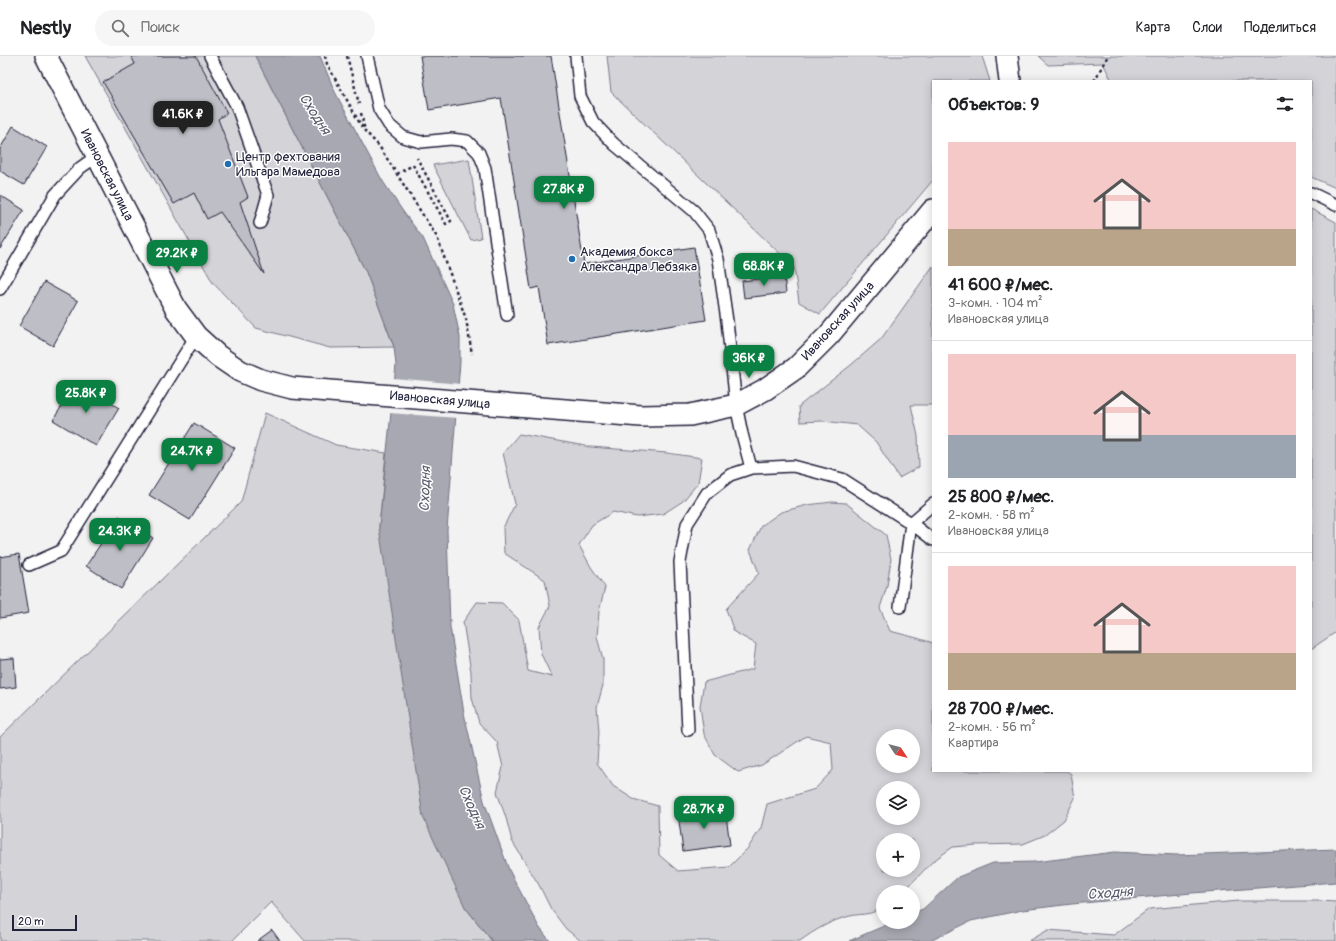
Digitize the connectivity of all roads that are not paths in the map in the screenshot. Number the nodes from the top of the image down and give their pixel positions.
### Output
1 (46, 56) edge
2 (210, 56) edge
3 (367, 56) edge
4 (576, 56) edge
5 (1006, 56) edge
6 (1010, 80) edge
7 (97, 156) junction
8 (1312, 193) edge
9 (1336, 205) edge
10 (932, 211) edge
11 (260, 223) dead end
12 (0, 289) edge
13 (507, 315) dead end
14 (196, 336) junction
15 (736, 406) junction
16 (751, 468) junction
17 (932, 505) edge
18 (911, 523) junction
19 (932, 539) edge
20 (29, 566) dead end
21 (900, 607) dead end
22 (688, 730) dead end

1 - 7 street, Ивановская улица
2 - 11 lane
3 - 13 lane
4 - 15 lane
5 - 6 street
7 - 12 lane
7 - 14 street, Ивановская улица
8 - 9 lane
10 - 15 street, Ивановская улица
14 - 15 street, Ивановская улица
14 - 20 lane
15 - 16 lane
16 - 18 lane
16 - 22 lane
17 - 18 lane
18 - 19 lane
18 - 21 lane

